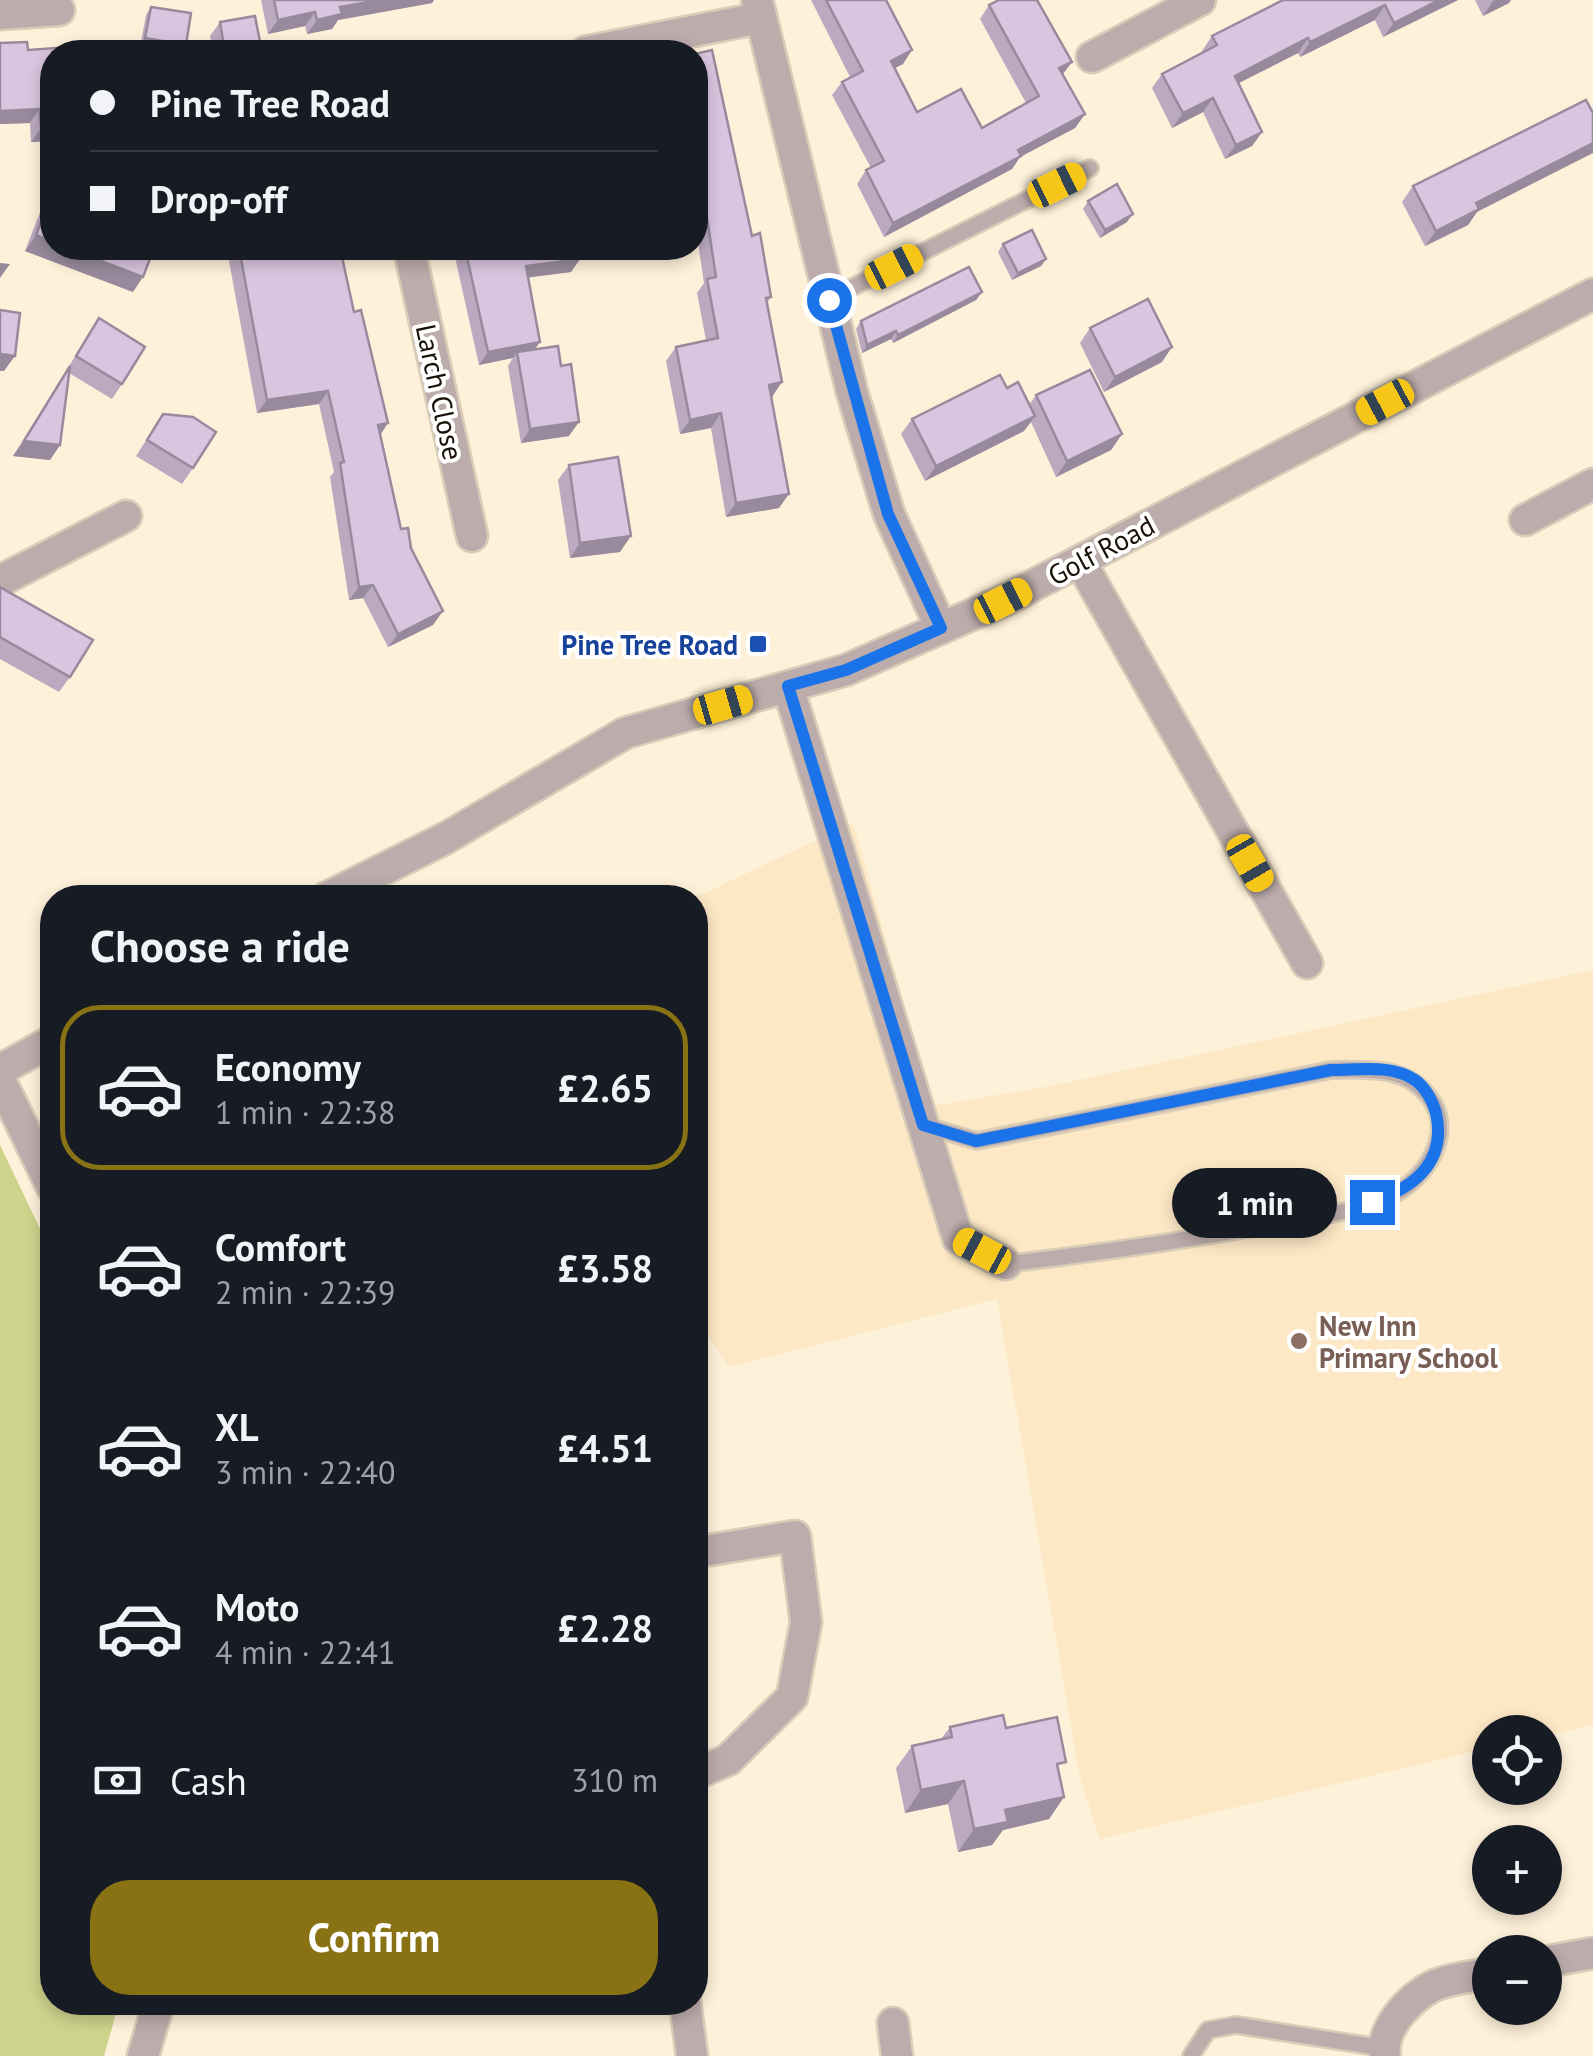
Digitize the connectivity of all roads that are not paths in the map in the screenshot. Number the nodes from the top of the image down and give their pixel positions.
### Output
1 (1200, 0) edge
2 (758, 9) edge
3 (59, 10) dead end
4 (0, 14) edge
5 (633, 40) edge
6 (1092, 57) dead end
7 (1090, 168) dead end
8 (412, 260) edge
9 (1593, 294) edge
10 (829, 300) junction
11 (1593, 484) edge
12 (126, 516) dead end
13 (1524, 520) dead end
14 (472, 536) dead end
15 (1080, 560) junction
16 (0, 581) edge
17 (941, 628) junction
18 (788, 686) junction
19 (352, 885) edge
20 (1307, 964) dead end
21 (40, 1048) edge
22 (0, 1070) edge
23 (0, 1080) edge
24 (923, 1125) junction
25 (40, 1162) edge
26 (1006, 1264) joint
27 (708, 1550) edge
28 (708, 1768) edge
29 (1593, 1953) edge
30 (1562, 1959) edge
31 (1472, 1977) edge
32 (155, 2015) edge
33 (687, 2015) edge
34 (893, 2023) dead end
35 (1384, 2052) edge
36 (142, 2056) edge
37 (692, 2056) edge
38 (897, 2056) edge
39 (1191, 2056) edge

1 - 6 street
2 - 5 street
2 - 10 street
3 - 4 street
7 - 10 lane
8 - 14 street, Larch Close
9 - 15 street, Golf Road
10 - 17 street
11 - 13 street
12 - 16 street
15 - 17 street, Golf Road
15 - 20 street
17 - 18 street, Golf Road
18 - 19 street, Golf Road
18 - 24 street
21 - 22 street
23 - 25 street
24 - 26 street
24 - 26 lane
27 - 28 street
29 - 30 street
31 - 35 street
32 - 36 street
33 - 37 street
34 - 38 street
35 - 39 lane

